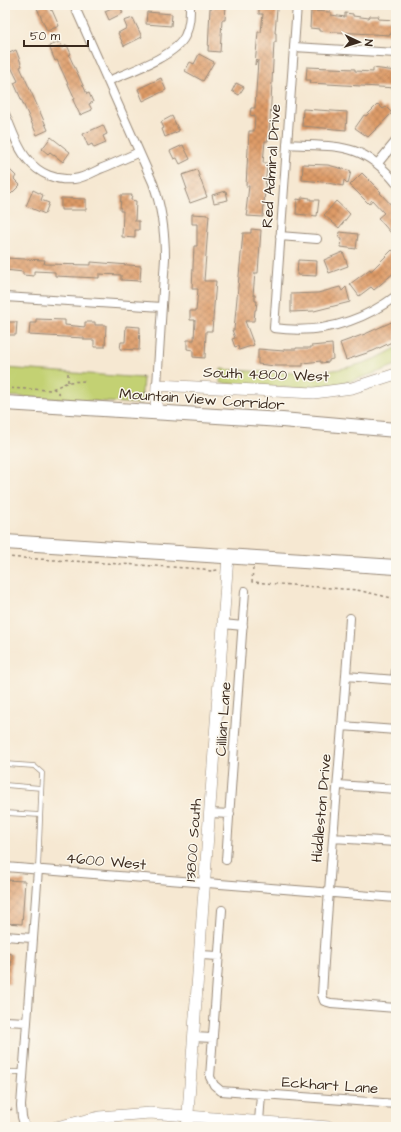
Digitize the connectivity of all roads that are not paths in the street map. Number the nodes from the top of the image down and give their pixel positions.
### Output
1 (74, 5) edge
2 (190, 5) edge
3 (297, 5) edge
4 (294, 47) junction
5 (396, 53) edge
6 (108, 81) junction
7 (5, 114) edge
8 (396, 140) edge
9 (287, 144) junction
10 (139, 152) junction
11 (378, 163) junction
12 (396, 183) edge
13 (280, 236) junction
14 (317, 239) dead end
15 (396, 296) edge
16 (5, 297) edge
17 (162, 307) junction
18 (396, 374) edge
19 (157, 385) junction
20 (5, 403) edge
21 (156, 412) junction
22 (396, 430) edge
23 (5, 542) edge
24 (228, 556) junction
25 (396, 567) edge
26 (245, 591) dead end
27 (350, 618) dead end
28 (223, 624) junction
29 (243, 626) junction
30 (396, 670) edge
31 (346, 676) junction
32 (396, 680) edge
33 (342, 726) junction
34 (396, 730) edge
35 (5, 764) edge
36 (5, 785) edge
37 (338, 785) junction
38 (41, 788) junction
39 (396, 788) edge
40 (5, 813) edge
41 (210, 813) junction
42 (230, 814) junction
43 (40, 815) junction
44 (333, 838) junction
45 (396, 842) edge
46 (226, 860) dead end
47 (5, 867) edge
48 (38, 869) junction
49 (205, 884) junction
50 (328, 894) junction
51 (396, 898) edge
52 (222, 910) dead end
53 (5, 936) edge
54 (32, 938) junction
55 (200, 955) junction
56 (219, 956) junction
57 (396, 1008) edge
58 (5, 1021) edge
59 (26, 1022) junction
60 (194, 1037) junction
61 (213, 1038) junction
62 (5, 1072) edge
63 (23, 1072) junction
64 (262, 1094) junction
65 (396, 1104) edge
66 (187, 1121) edge
67 (259, 1122) junction
68 (61, 1126) edge
69 (25, 1127) edge
70 (329, 1127) edge

1 - 6 street
2 - 6 street
3 - 4 street, Red Admiral Drive
4 - 5 street
4 - 9 street, Red Admiral Drive
6 - 10 street
7 - 10 street
8 - 11 street
9 - 11 street
9 - 13 street, Red Admiral Drive
10 - 17 street
11 - 12 street
13 - 14 street
13 - 15 street, Red Admiral Drive
16 - 17 street
17 - 19 street
18 - 19 street, South 4800 West
19 - 21 street
20 - 21 highway, Mountain View Corridor
21 - 22 highway, Mountain View Corridor
23 - 24 highway
24 - 25 highway
24 - 28 street, 13800 South
26 - 29 street, Cillian Lane
27 - 31 street, Hiddleston Drive
28 - 29 street
28 - 41 street, 13800 South
29 - 42 street, Cillian Lane
30 - 32 street
31 - 32 street
31 - 33 street, Hiddleston Drive
33 - 34 street
33 - 37 street, Hiddleston Drive
35 - 38 lane
36 - 38 lane
37 - 39 street
37 - 44 street, Hiddleston Drive
38 - 43 lane
40 - 43 lane
41 - 42 street
41 - 49 street, 13800 South
42 - 46 street, Cillian Lane
43 - 48 lane
44 - 45 street
44 - 50 street, Hiddleston Drive
47 - 48 street, 4600 West
48 - 49 street, 4600 West
48 - 54 street
49 - 50 street, 4600 West
49 - 55 street, 13800 South
50 - 51 street, 4600 West
50 - 57 street, Hiddleston Drive
52 - 56 street
53 - 54 street
54 - 59 street
55 - 56 street
55 - 60 street, 13800 South
56 - 61 street
58 - 59 street
59 - 63 street
60 - 61 street
60 - 66 street, 13800 South
61 - 64 street, Eckhart Lane
62 - 63 lane
63 - 69 street
64 - 65 street, Eckhart Lane
64 - 67 street, Eckhart Lane
66 - 67 street
66 - 68 street
67 - 70 street

